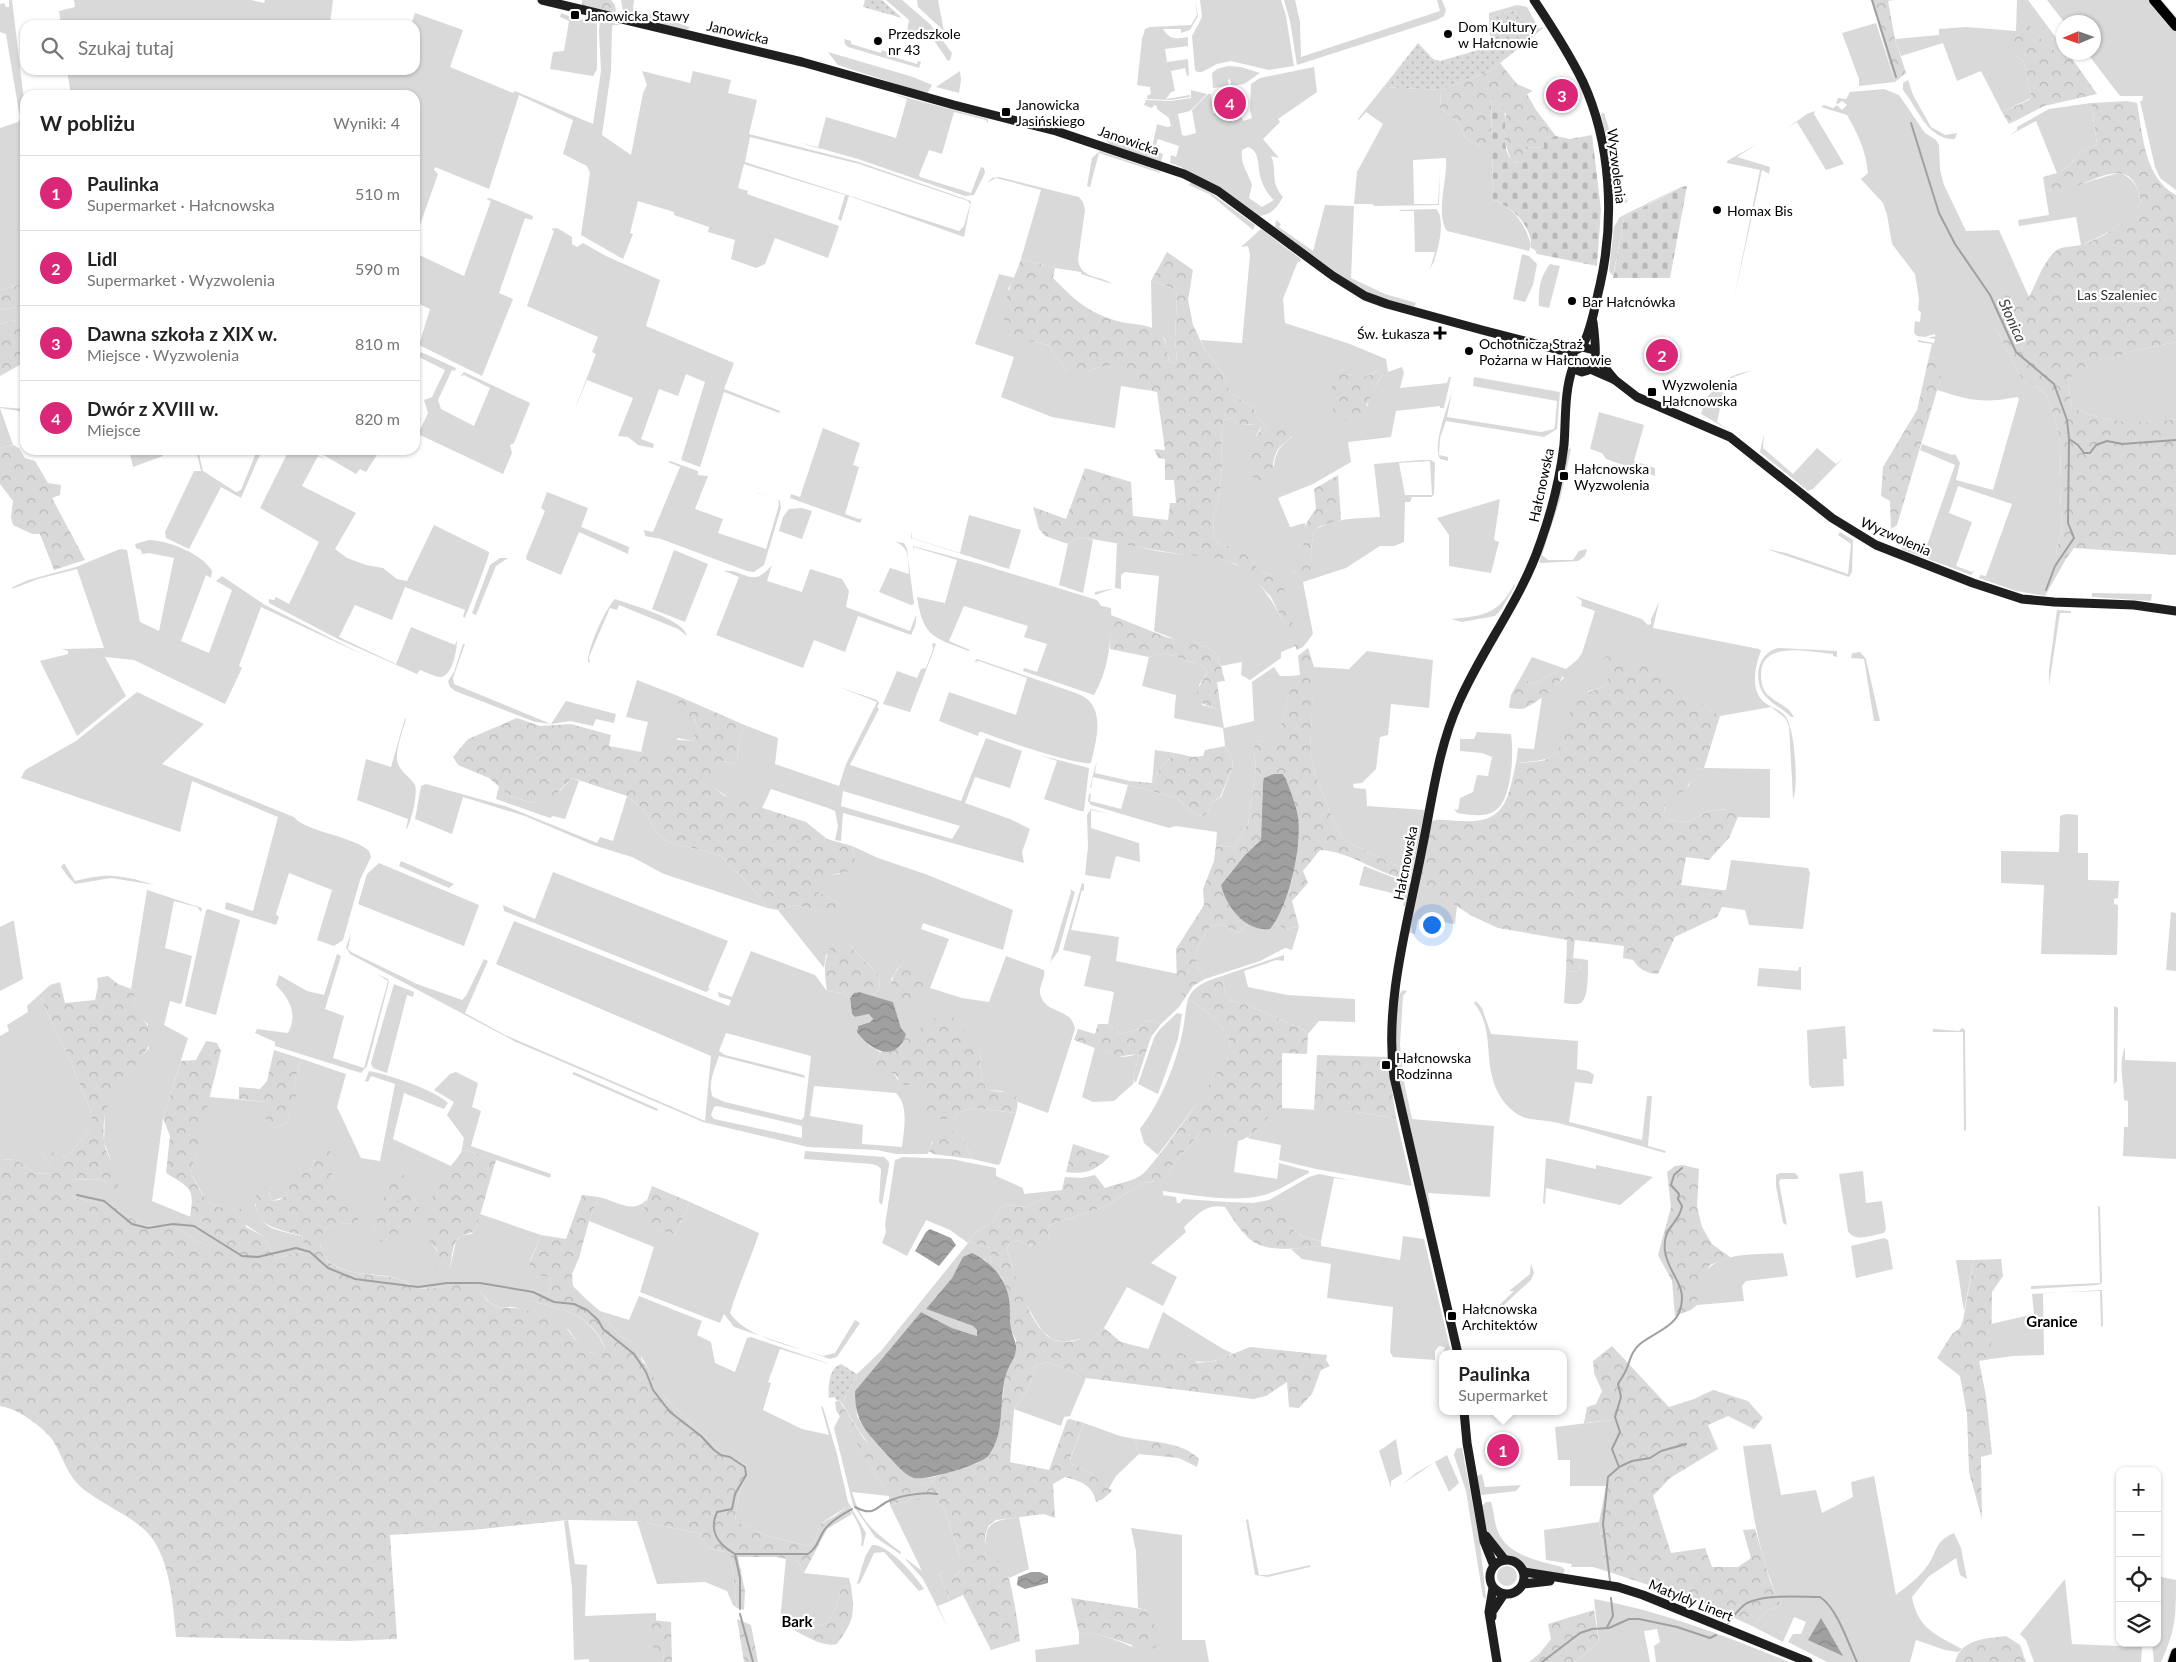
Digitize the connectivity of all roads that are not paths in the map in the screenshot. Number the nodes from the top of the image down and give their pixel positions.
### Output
1 (542, 0) edge
2 (1534, 0) edge
3 (2154, 0) edge
4 (2176, 26) edge
5 (1592, 319) junction
6 (1578, 349) junction
7 (1560, 350) junction
8 (1595, 354) junction
9 (1572, 364) junction
10 (1586, 371) junction
11 (1615, 380) junction
12 (1567, 397) junction
13 (2176, 612) edge
14 (1457, 1350) edge
15 (1464, 1415) edge
16 (1484, 1532) junction
17 (1505, 1560) junction
18 (1494, 1566) junction
19 (1524, 1572) junction
20 (1559, 1579) junction
21 (1523, 1584) junction
22 (1494, 1588) junction
23 (1504, 1594) junction
24 (1491, 1627) junction
25 (2176, 1653) edge
26 (1497, 1662) edge
27 (1808, 1662) edge
28 (2173, 1662) edge

1 - 7 street, Janowicka
2 - 5 street, Wyzwolenia
3 - 4 highway
5 - 6 street, Wyzwolenia
5 - 8 street, Wyzwolenia
6 - 7 street, Janowicka
6 - 8 street, Janowicka
6 - 9 street, Wyzwolenia
7 - 9 street
8 - 10 street, Hałcnowska
8 - 11 street, Wyzwolenia
9 - 10 street, Wyzwolenia
9 - 12 street, Hałcnowska
10 - 11 street, Wyzwolenia
10 - 12 street, Hałcnowska
11 - 13 street, Wyzwolenia
12 - 14 street, Hałcnowska
15 - 16 street
16 - 17 street
16 - 18 street
17 - 18 street
17 - 19 street
18 - 22 street
19 - 20 street, Matyldy Linert
19 - 21 street
20 - 21 street, Matyldy Linert
20 - 27 street, Matyldy Linert
21 - 23 street
22 - 23 street
22 - 24 street
23 - 24 street
24 - 26 street
25 - 28 highway

